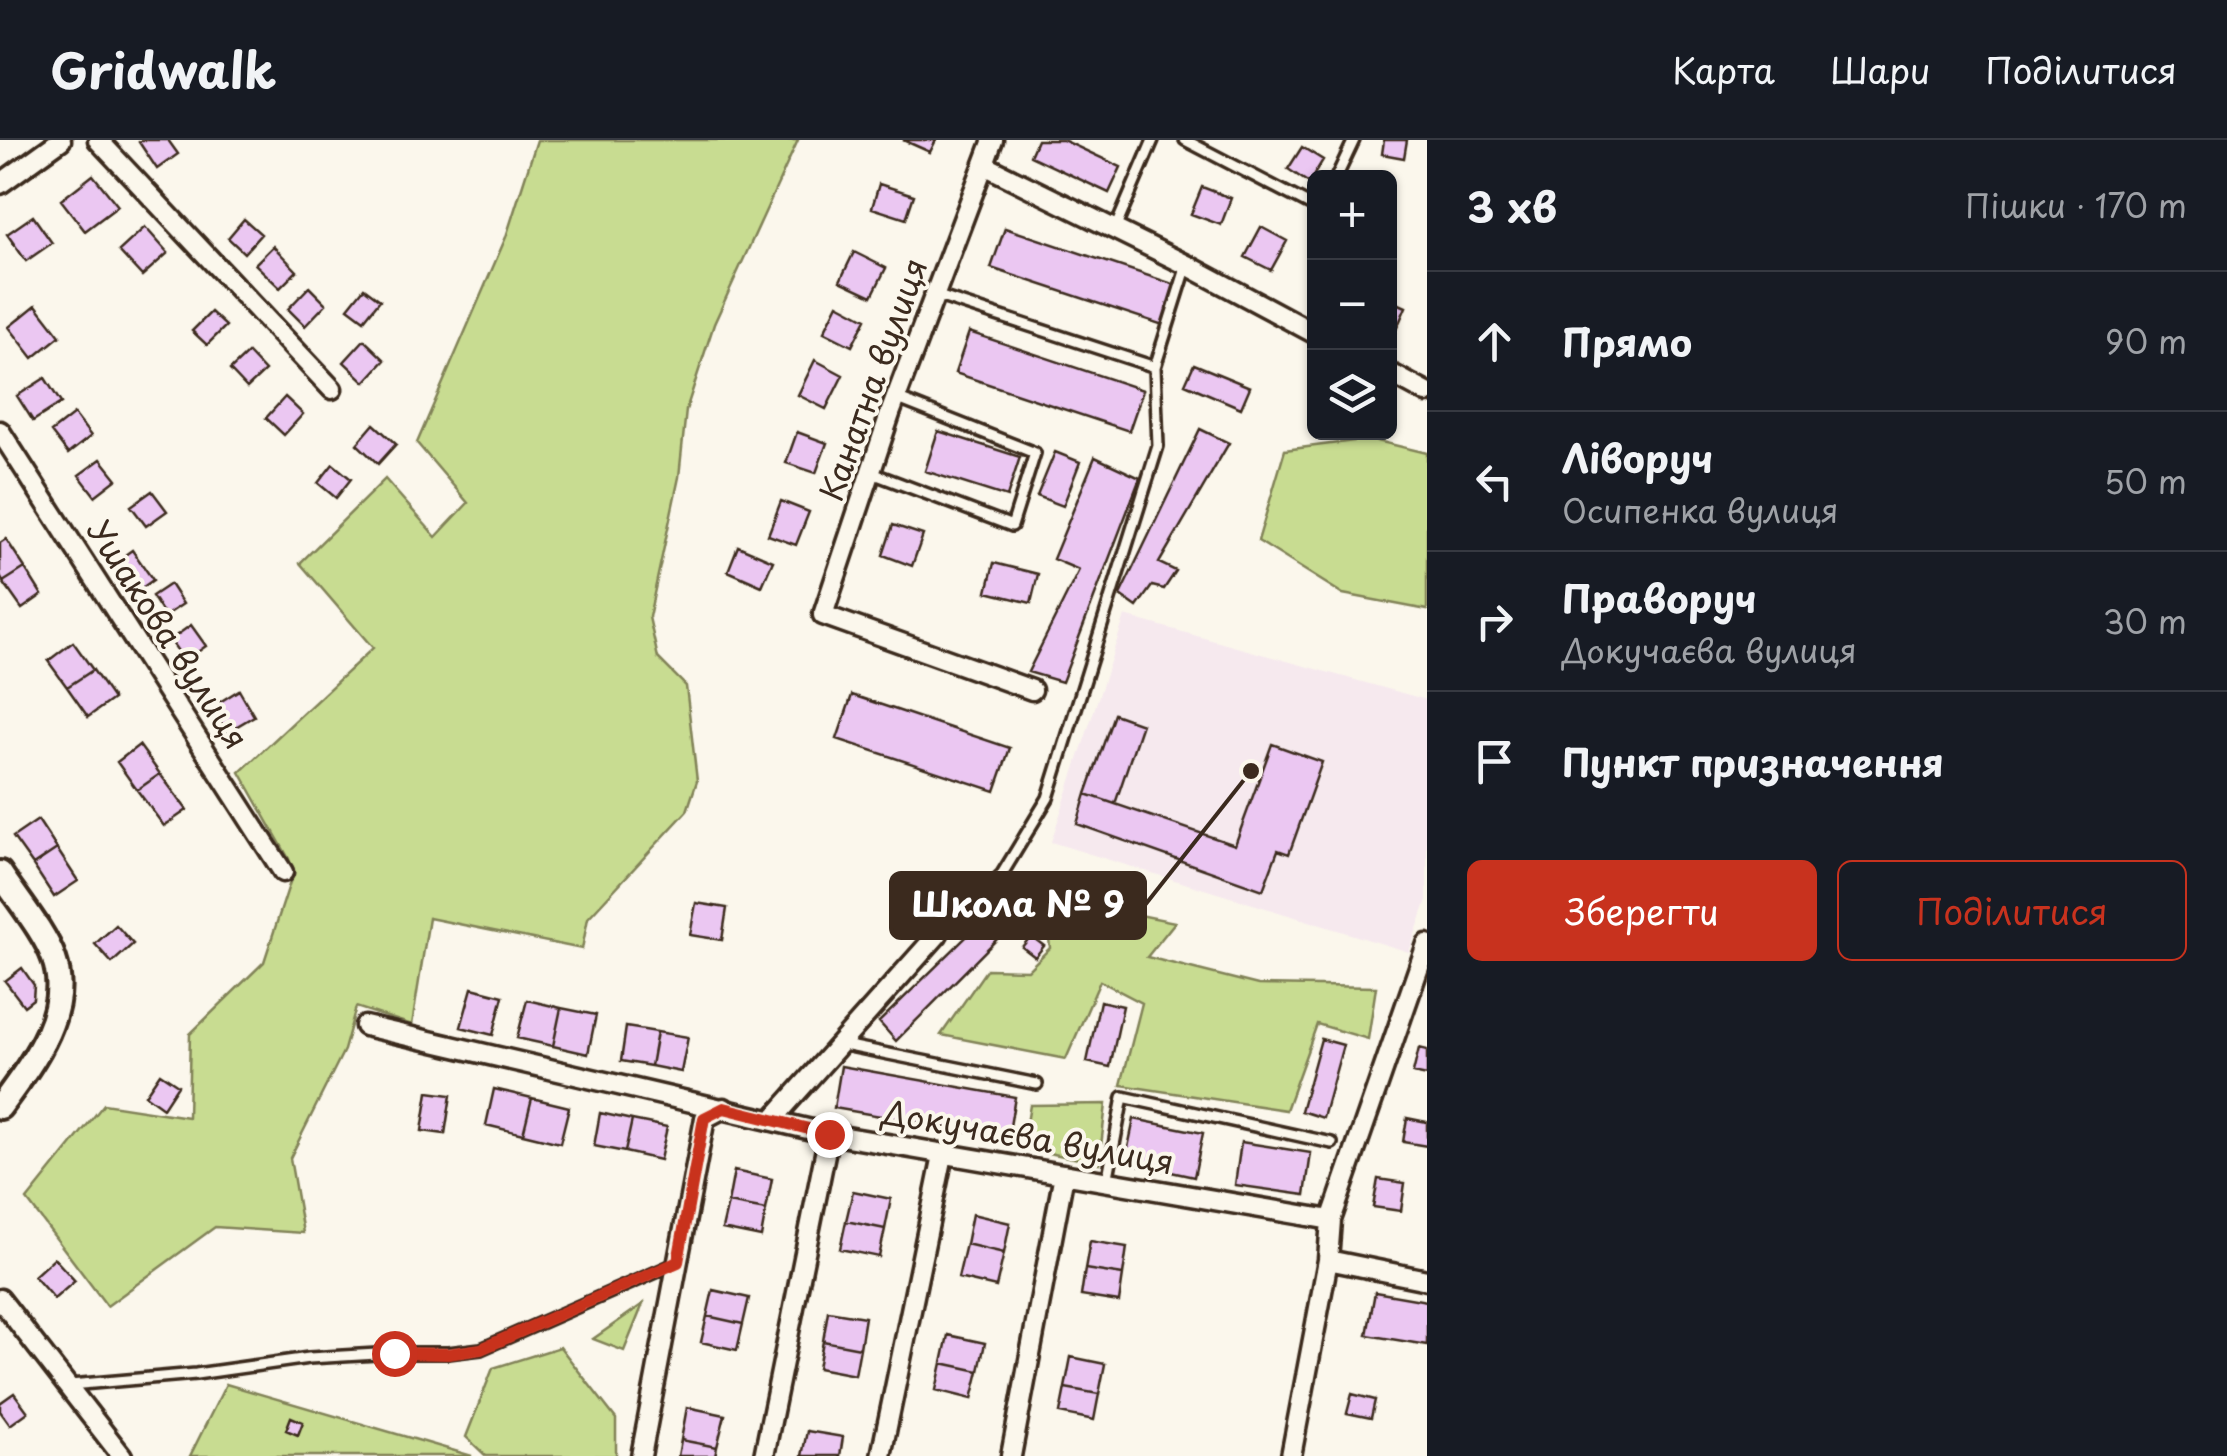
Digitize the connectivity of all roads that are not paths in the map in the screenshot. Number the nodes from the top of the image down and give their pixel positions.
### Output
1 (61, 140) edge
2 (98, 140) edge
3 (993, 140) edge
4 (1153, 140) edge
5 (1185, 140) edge
6 (1354, 140) edge
7 (984, 165) junction
8 (1340, 170) edge
9 (0, 184) edge
10 (1307, 202) edge
11 (1116, 229) junction
12 (1188, 266) junction
13 (935, 295) junction
14 (1307, 329) edge
15 (1155, 367) junction
16 (1397, 377) edge
17 (332, 389) dead end
18 (1427, 392) edge
19 (896, 398) junction
20 (0, 432) edge
21 (872, 473) junction
22 (1032, 690) dead end
23 (282, 872) dead end
24 (0, 873) edge
25 (938, 934) joint
26 (1427, 944) edge
27 (365, 1026) dead end
28 (839, 1044) junction
29 (1037, 1084) dead end
30 (0, 1108) edge
31 (724, 1108) junction
32 (772, 1119) junction
33 (829, 1134) junction
34 (1332, 1143) dead end
35 (943, 1155) junction
36 (1064, 1174) junction
37 (1107, 1182) junction
38 (1331, 1220) junction
39 (1328, 1260) junction
40 (678, 1262) junction
41 (1427, 1280) edge
42 (0, 1299) edge
43 (70, 1386) junction
44 (122, 1456) edge
45 (641, 1456) edge
46 (764, 1456) edge
47 (881, 1456) edge
48 (1011, 1456) edge
49 (1291, 1456) edge

1 - 9 street
2 - 17 street
3 - 7 street, Канатна вулиця
4 - 11 lane
5 - 10 lane
6 - 8 lane
7 - 11 street
7 - 13 street, Канатна вулиця
11 - 12 street
12 - 14 street
12 - 15 lane
13 - 15 lane
13 - 19 street, Канатна вулиця
15 - 25 lane
16 - 18 street
19 - 21 street, Канатна вулиця
19 - 21 lane
20 - 23 street, Ушакова вулиця
21 - 22 street, Канатна вулиця
24 - 30 street
25 - 28 street
26 - 38 street
27 - 31 street, Докучаєва вулиця
28 - 29 lane
28 - 32 street
31 - 32 street, Докучаєва вулиця
31 - 40 street
32 - 33 street, Докучаєва вулиця
33 - 35 street, Докучаєва вулиця
33 - 46 street
34 - 37 lane
35 - 36 street, Докучаєва вулиця
35 - 47 street
36 - 37 street, Докучаєва вулиця
36 - 48 street
37 - 38 street, Докучаєва вулиця
38 - 39 street
39 - 41 street
39 - 49 street
40 - 43 lane
40 - 45 street
42 - 43 street
43 - 44 street

